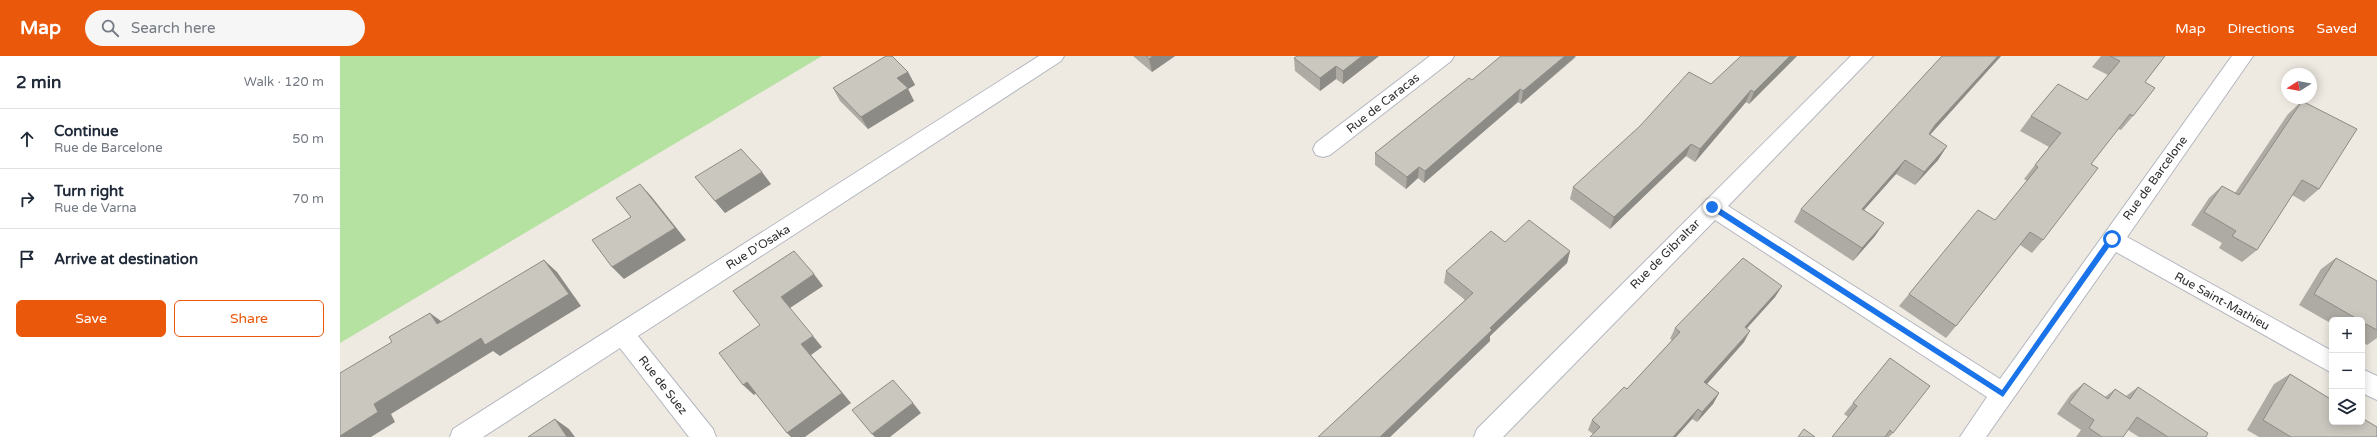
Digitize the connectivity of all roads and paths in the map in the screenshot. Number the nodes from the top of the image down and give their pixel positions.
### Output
1 (1054, 56) edge
2 (1444, 56) edge
3 (1863, 56) edge
4 (2243, 56) edge
5 (1323, 149) dead end
6 (1712, 207) junction
7 (2112, 239) junction
8 (622, 333) junction
9 (2329, 361) edge
10 (2365, 382) edge
11 (2377, 389) edge
12 (2003, 394) junction
13 (462, 437) edge
14 (704, 437) edge
15 (1486, 437) edge
16 (1972, 437) edge

1 - 8 street, Rue D'Osaka
2 - 5 street, Rue de Caracas
3 - 6 street, Rue de Gibraltar
4 - 7 street, Rue de Barcelone
6 - 12 street
6 - 15 street, Rue de Gibraltar
7 - 9 street, Rue Saint-Mathieu
7 - 12 street, Rue de Barcelone
8 - 13 street, Rue D'Osaka
8 - 14 street, Rue de Suez
10 - 11 street
12 - 16 street, Rue de Barcelone

